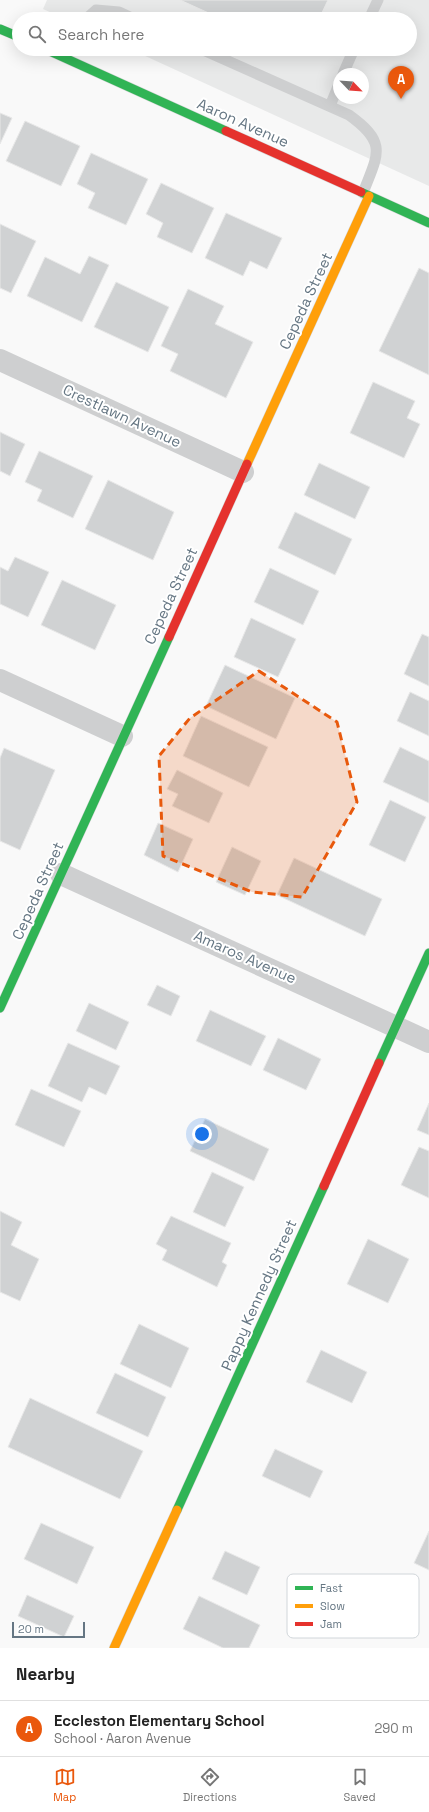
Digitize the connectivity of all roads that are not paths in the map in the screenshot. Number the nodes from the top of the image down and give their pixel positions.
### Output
1 (378, 0) edge
2 (96, 5) edge
3 (119, 12) edge
4 (372, 12) edge
5 (0, 29) edge
6 (12, 34) edge
7 (69, 56) edge
8 (217, 56) edge
9 (351, 56) edge
10 (346, 68) edge
11 (333, 99) edge
12 (330, 106) junction
13 (366, 195) junction
14 (429, 224) edge
15 (0, 360) edge
16 (243, 472) junction
17 (0, 680) edge
18 (122, 736) junction
19 (61, 874) junction
20 (429, 953) edge
21 (0, 1008) edge
22 (396, 1026) junction
23 (429, 1042) edge
24 (114, 1648) edge

1 - 4 lane
2 - 3 lane
5 - 6 street
7 - 13 street, Aaron Avenue
8 - 12 lane
9 - 10 lane
11 - 12 lane
12 - 13 lane
13 - 14 street, Aaron Avenue
13 - 16 street, Cepeda Street
15 - 16 street, Crestlawn Avenue
16 - 18 street, Cepeda Street
17 - 18 street
18 - 19 street, Cepeda Street
19 - 21 street, Cepeda Street
19 - 22 street, Amaros Avenue
20 - 22 street, Pappy Kennedy Street
22 - 23 street, Amaros Avenue
22 - 24 street, Pappy Kennedy Street

